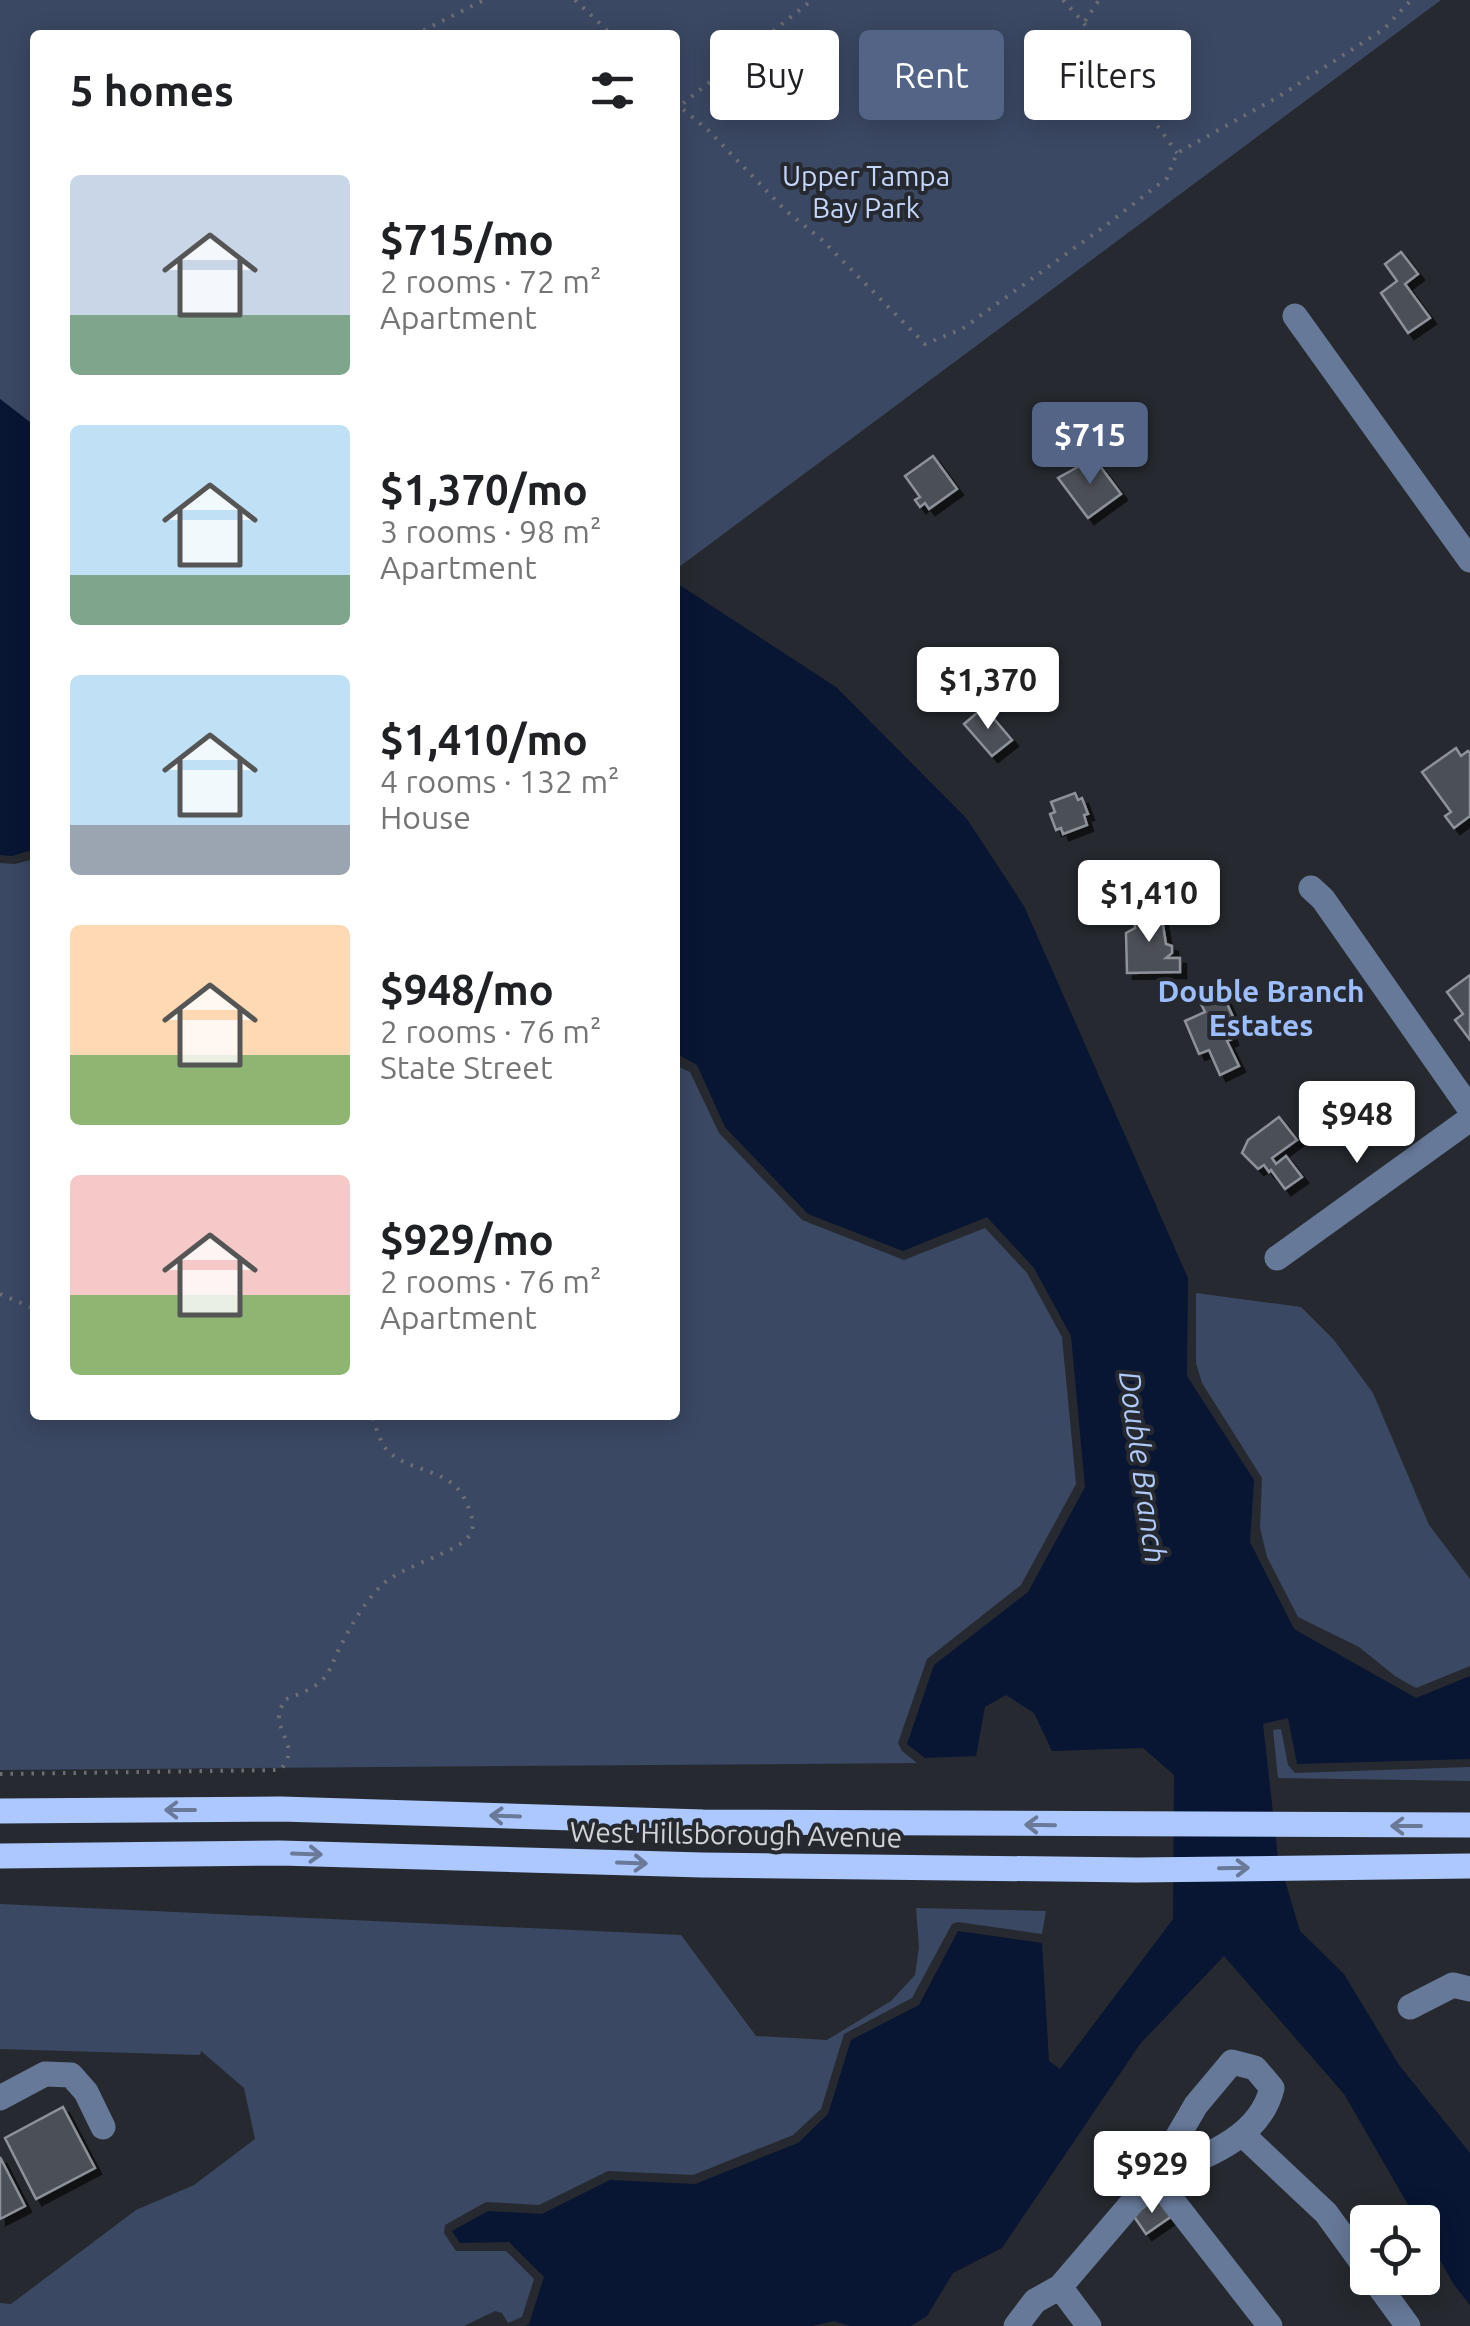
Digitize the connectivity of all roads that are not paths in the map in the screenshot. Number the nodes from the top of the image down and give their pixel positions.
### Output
1 (1295, 316) dead end
2 (1470, 560) edge
3 (1310, 888) dead end
4 (1470, 1109) edge
5 (1470, 1119) edge
6 (1277, 1258) dead end
7 (0, 1812) edge
8 (1470, 1826) edge
9 (0, 1856) edge
10 (1470, 1866) edge
11 (1469, 1989) edge
12 (1410, 2007) dead end
13 (0, 2098) edge
14 (103, 2127) dead end
15 (1242, 2134) junction
16 (1154, 2177) junction
17 (1350, 2246) edge
18 (1060, 2286) junction
19 (1385, 2295) edge
20 (1016, 2326) edge
21 (1089, 2326) edge
22 (1270, 2326) edge
23 (1408, 2326) edge

1 - 2 street
3 - 4 street
5 - 6 street
8 -> 7 main road, West Hillsborough Avenue
9 -> 10 main road, West Hillsborough Avenue
11 - 12 street
13 - 14 street
15 - 16 street
15 - 16 street
15 - 17 street
16 - 18 street
16 - 22 street
18 - 20 street
18 - 21 street
19 - 23 street

